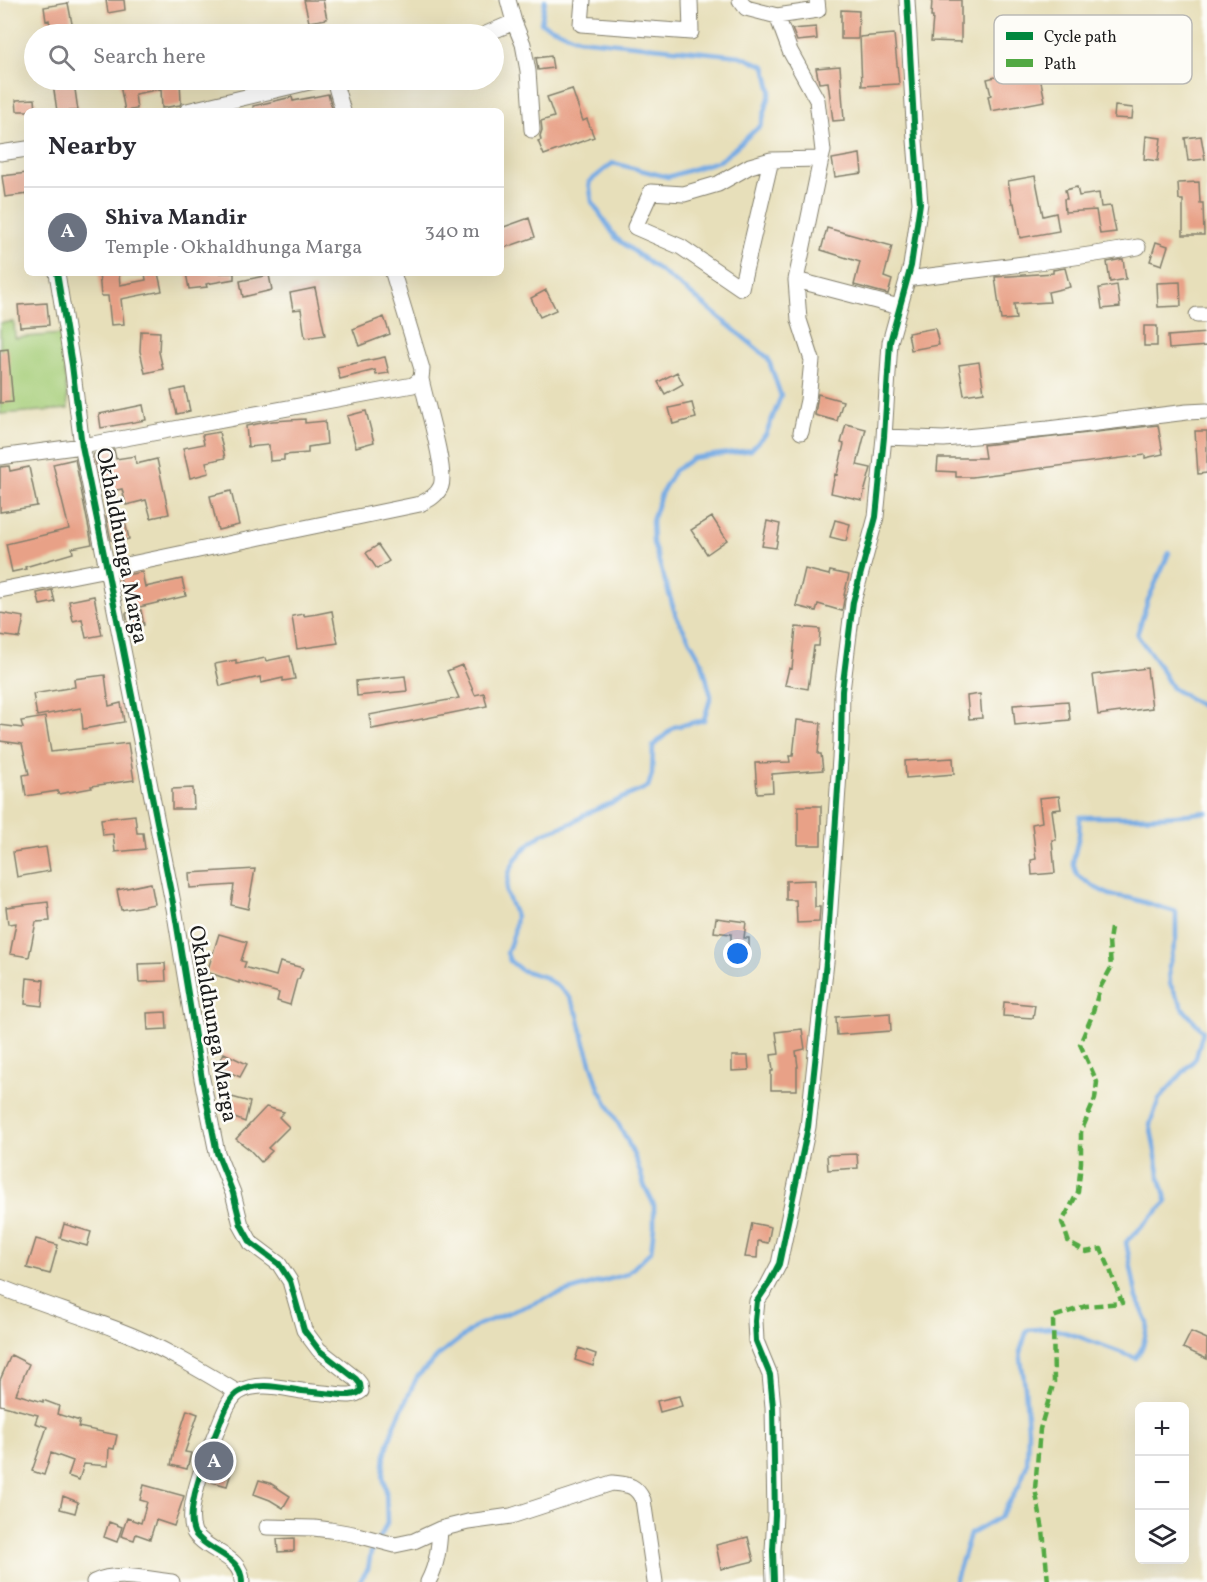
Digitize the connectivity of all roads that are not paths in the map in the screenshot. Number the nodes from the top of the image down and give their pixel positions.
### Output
1 (508, 0) edge
2 (583, 0) edge
3 (690, 0) edge
4 (740, 0) edge
5 (817, 0) edge
6 (907, 0) edge
7 (777, 16) junction
8 (514, 22) junction
9 (504, 26) edge
10 (276, 90) edge
11 (337, 90) edge
12 (200, 108) edge
13 (342, 108) edge
14 (532, 130) dead end
15 (24, 150) edge
16 (0, 153) edge
17 (821, 159) junction
18 (771, 160) junction
19 (1138, 247) dead end
20 (57, 276) edge
21 (394, 276) edge
22 (907, 279) junction
23 (795, 280) junction
24 (899, 307) junction
25 (421, 379) junction
26 (1207, 411) edge
27 (801, 432) dead end
28 (884, 437) junction
29 (82, 446) junction
30 (0, 457) edge
31 (107, 569) junction
32 (0, 590) edge
33 (0, 1287) edge
34 (237, 1392) junction
35 (267, 1527) dead end
36 (440, 1529) junction
37 (94, 1582) edge
38 (172, 1582) edge
39 (242, 1582) edge
40 (428, 1582) edge
41 (655, 1582) edge
42 (774, 1582) edge

1 - 8 street
2 - 3 street
4 - 7 street
5 - 7 street
6 - 22 street
7 - 17 street
8 - 9 street
8 - 14 street
10 - 12 street
11 - 13 street
15 - 16 street
17 - 18 street
17 - 23 street
18 - 18 street
19 - 22 street
20 - 29 street, Okhaldhunga Marga
21 - 25 street
22 - 24 street
23 - 24 street
23 - 27 street
24 - 28 street
25 - 29 street
25 - 31 street
26 - 28 street
28 - 42 street
29 - 30 street
29 - 31 street, Okhaldhunga Marga
31 - 32 street
31 - 34 street, Okhaldhunga Marga
33 - 34 street
34 - 39 street
35 - 36 street
36 - 40 street
36 - 41 street
37 - 38 street

